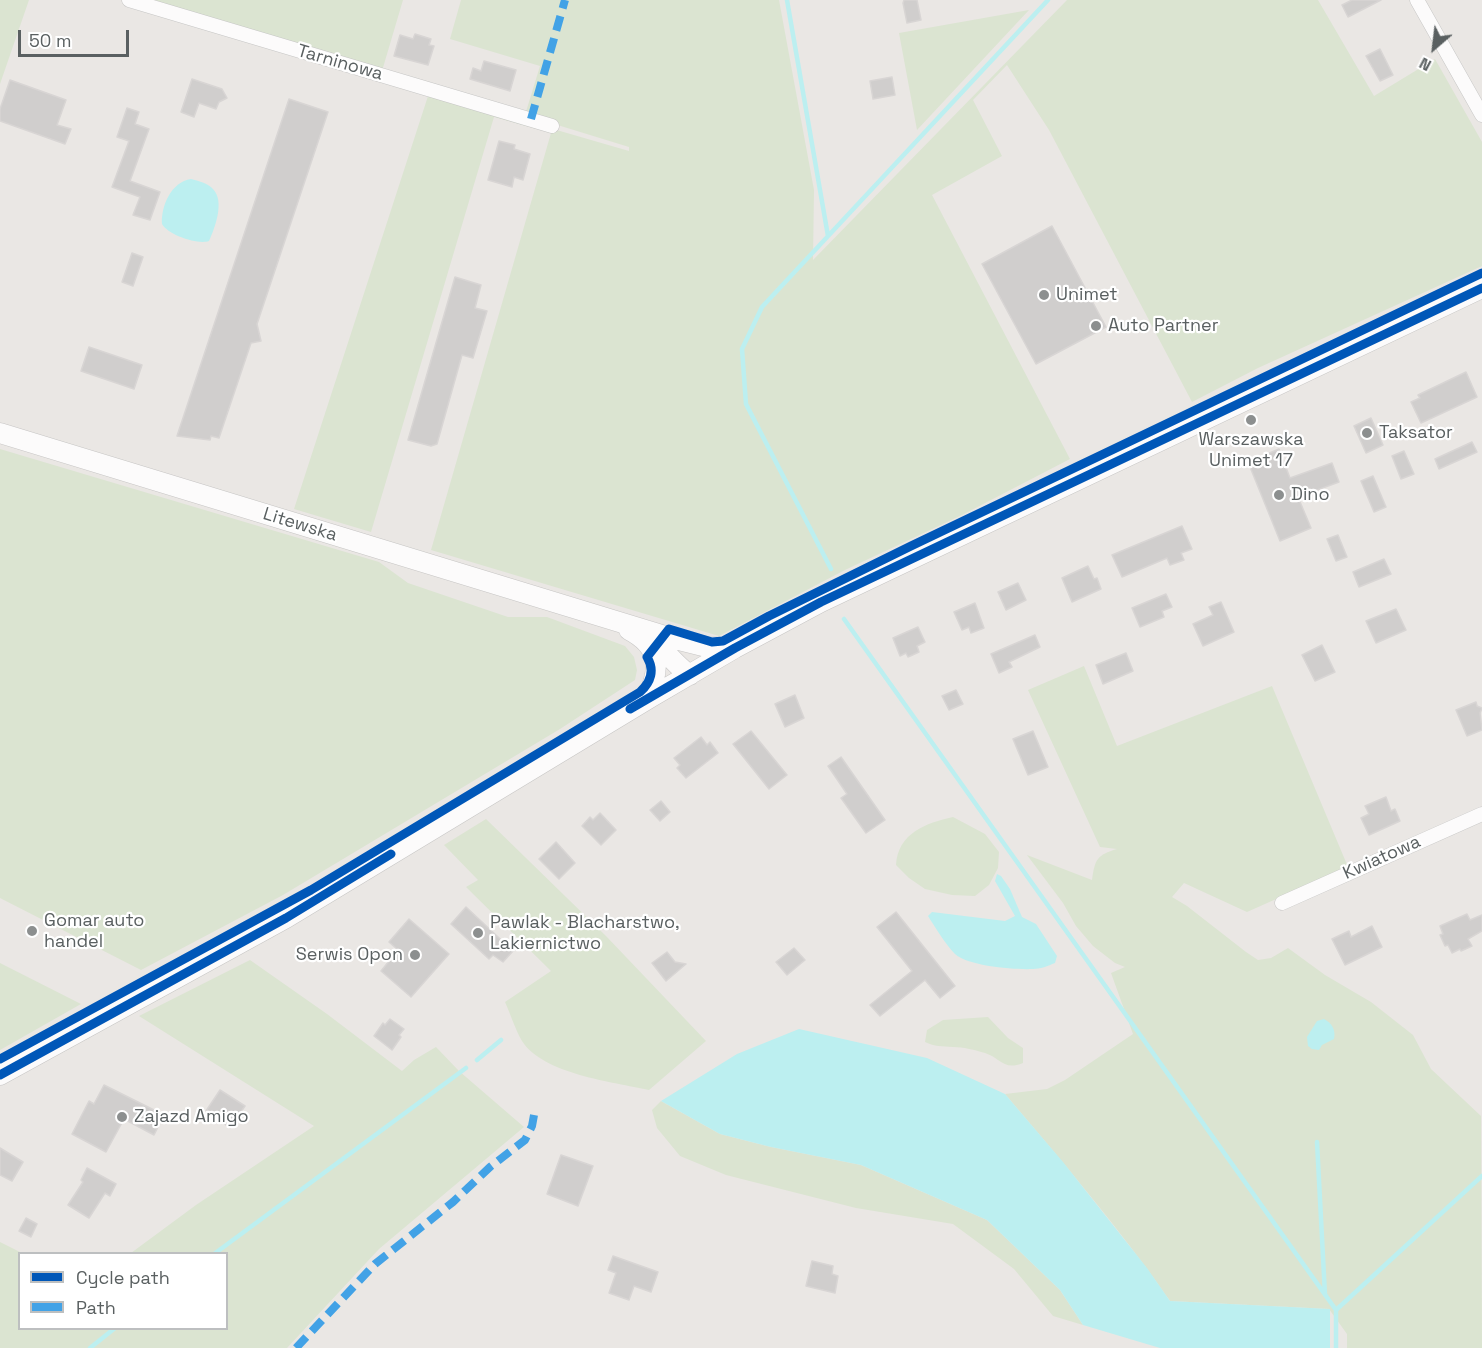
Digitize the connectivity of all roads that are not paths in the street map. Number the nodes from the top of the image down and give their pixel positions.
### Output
1 (129, 0) edge
2 (1417, 0) edge
3 (1482, 115) edge
4 (552, 126) dead end
5 (1482, 288) edge
6 (0, 433) edge
7 (599, 616) junction
8 (668, 637) junction
9 (645, 640) junction
10 (735, 648) junction
11 (690, 675) junction
12 (647, 699) junction
13 (1482, 814) edge
14 (1282, 903) dead end
15 (0, 1075) edge

1 - 4 street, Tarninowa
2 - 3 street
5 - 10 street
6 - 7 street, Litewska
7 - 8 street
7 - 9 street
8 - 10 street
8 - 11 street
9 - 11 street
9 - 12 street
10 - 11 street
11 - 12 street
12 - 15 street
13 - 14 street, Kwiatowa

